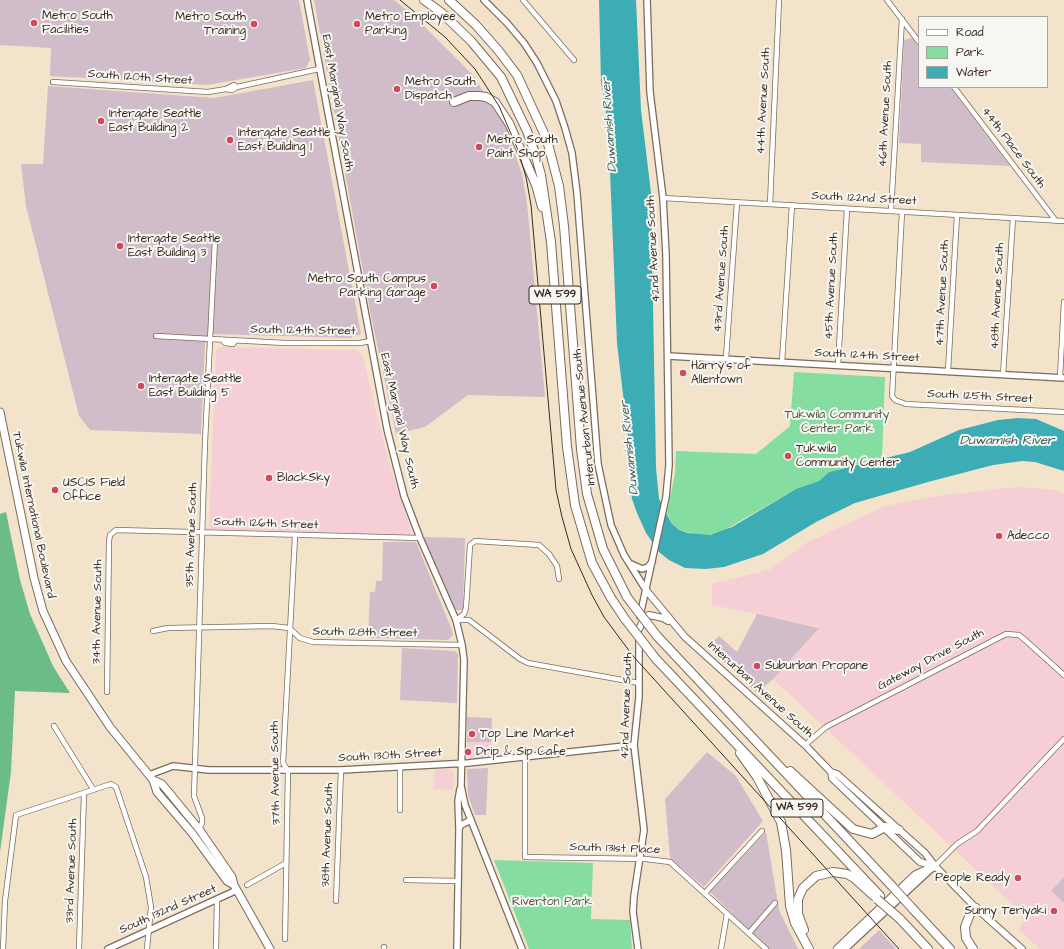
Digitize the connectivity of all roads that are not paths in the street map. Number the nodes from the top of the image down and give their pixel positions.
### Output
1 (307, 0) edge
2 (424, 0) edge
3 (449, 0) edge
4 (484, 0) edge
5 (523, 0) edge
6 (648, 0) edge
7 (779, 0) edge
8 (887, 0) edge
9 (902, 19) junction
10 (918, 41) edge
11 (574, 60) dead end
12 (319, 69) junction
13 (53, 82) dead end
14 (955, 88) edge
15 (454, 102) dead end
16 (663, 198) junction
17 (737, 202) junction
18 (770, 204) junction
19 (792, 205) junction
20 (847, 209) junction
21 (891, 211) junction
22 (902, 212) junction
23 (957, 215) junction
24 (1013, 218) junction
25 (1056, 221) junction
26 (1064, 221) edge
27 (215, 240) dead end
28 (551, 242) junction
29 (1064, 302) edge
30 (156, 336) dead end
31 (210, 339) junction
32 (370, 341) junction
33 (668, 356) junction
34 (726, 358) junction
35 (782, 362) junction
36 (838, 365) junction
37 (893, 368) junction
38 (948, 371) junction
39 (1004, 375) junction
40 (1062, 378) edge
41 (0, 412) edge
42 (1064, 412) edge
43 (112, 532) joint
44 (203, 532) junction
45 (295, 536) junction
46 (420, 538) junction
47 (653, 560) junction
48 (628, 562) junction
49 (559, 579) dead end
50 (646, 590) junction
51 (456, 620) junction
52 (675, 626) junction
53 (200, 627) junction
54 (289, 628) junction
55 (639, 628) junction
56 (152, 631) dead end
57 (462, 645) junction
58 (1064, 675) edge
59 (640, 683) junction
60 (107, 692) dead end
61 (714, 719) junction
62 (739, 724) junction
63 (54, 726) dead end
64 (1064, 738) edge
65 (634, 745) junction
66 (805, 745) junction
67 (524, 758) junction
68 (461, 763) junction
69 (400, 767) junction
70 (196, 768) junction
71 (341, 770) junction
72 (288, 771) junction
73 (831, 772) junction
74 (151, 778) junction
75 (461, 786) junction
76 (93, 789) junction
77 (84, 793) junction
78 (400, 810) dead end
79 (471, 820) junction
80 (885, 827) junction
81 (199, 829) junction
82 (459, 829) junction
83 (899, 830) junction
84 (762, 831) dead end
85 (640, 859) junction
86 (286, 863) junction
87 (935, 866) junction
88 (406, 880) dead end
89 (458, 881) junction
90 (247, 885) dead end
91 (235, 888) junction
92 (705, 893) junction
93 (879, 898) junction
94 (217, 900) junction
95 (336, 901) dead end
96 (775, 903) dead end
97 (976, 908) junction
98 (727, 914) junction
99 (148, 932) junction
100 (749, 933) junction
101 (285, 939) dead end
102 (3, 949) edge
103 (79, 949) edge
104 (108, 949) edge
105 (147, 949) edge
106 (216, 949) edge
107 (270, 949) edge
108 (457, 949) edge
109 (522, 949) edge
110 (638, 949) edge
111 (721, 949) edge
112 (766, 949) edge
113 (811, 949) edge
114 (838, 949) edge
115 (845, 949) edge
116 (928, 949) edge
117 (950, 949) edge
118 (973, 949) edge
119 (1022, 949) edge

1 - 12 street, East Marginal Way South
2 - 28 highway, WA 599
3 - 62 highway, WA 599, bridge
4 - 48 street, Interurban Avenue South
5 - 11 street
6 - 16 street, 42nd Avenue South
7 - 18 street, 44th Avenue South
8 - 9 street
9 - 10 street
9 - 21 street, 46th Avenue South
12 - 13 street, South 120th Street
12 - 32 street, East Marginal Way South
14 - 25 street, 44th Place South
15 - 28 highway
16 - 17 street, South 122nd Street
16 - 33 street, 42nd Avenue South
17 - 18 street, South 122nd Street
17 - 34 street, 43rd Avenue South
18 - 19 street, South 122nd Street
19 - 20 street, South 122nd Street
19 - 35 street
20 - 21 street, South 122nd Street
20 - 36 street, 45th Avenue South
21 - 22 street, South 122nd Street
22 - 23 street, South 122nd Street
22 - 37 street
23 - 24 street, South 122nd Street
23 - 38 street, 47th Avenue South
24 - 25 street, South 122nd Street
24 - 39 street, 48th Avenue South
25 - 26 street, South 122nd Street
27 - 31 street, 35th Avenue South
28 - 61 highway, WA 599, bridge
29 - 40 street
30 - 31 street, South 124th Street
31 - 32 street, South 124th Street
31 - 44 street, 35th Avenue South
32 - 46 street, East Marginal Way South
33 - 34 street, South 124th Street
33 - 47 street, 42nd Avenue South
34 - 35 street, South 124th Street
35 - 36 street, South 124th Street
36 - 37 street, South 124th Street
37 - 38 street, South 124th Street
37 - 42 street, South 125th Street
38 - 39 street, South 124th Street
39 - 40 street, South 124th Street
41 - 74 main road, Tukwila International Boulevard
43 - 44 street, South 126th Street
43 - 60 street, 34th Avenue South
44 - 45 street, South 126th Street
44 - 53 street, 35th Avenue South
45 - 46 street, South 126th Street
45 - 54 street, 37th Avenue South
46 - 51 street, East Marginal Way South
47 - 48 street
47 - 50 street, 42nd Avenue South
48 - 50 street, Interurban Avenue South
49 - 51 street
50 - 52 main road, Interurban Avenue South
50 - 55 street, 42nd Avenue South
51 - 57 street, East Marginal Way South
51 - 59 street
52 - 55 main road
52 - 66 main road, Interurban Avenue South
53 - 54 street
53 - 56 street
53 - 70 street, 35th Avenue South
54 - 57 street, South 128th Street
54 - 72 street, 37th Avenue South
55 - 59 street, 42nd Avenue South
57 - 68 street, East Marginal Way South
58 - 66 street, Gateway Drive South
59 - 65 street, 42nd Avenue South
61 - 93 highway, WA 599
61 - 113 highway
62 - 80 highway
62 - 117 highway, WA 599, bridge
63 - 76 street
64 - 87 street
65 - 67 street, South 130th Street
65 - 85 street, 42nd Avenue South
66 - 73 main road, Interurban Avenue South
67 - 68 street, South 130th Street
67 - 85 street, South 131st Place
68 - 69 street, South 130th Street
68 - 75 street, East Marginal Way South
69 - 71 street, South 130th Street
69 - 78 street
70 - 72 street, South 130th Street
70 - 74 street, South 130th Street
70 - 81 street, 35th Avenue South
71 - 72 street, South 130th Street
71 - 95 street, 38th Avenue South
72 - 86 street, 37th Avenue South
73 - 80 main road, Interurban Avenue South
73 - 83 main road, Interurban Avenue South
74 - 81 main road, Tukwila International Boulevard
74 - 91 main road, Tukwila International Boulevard
75 - 79 street, East Marginal Way South
75 - 82 street
76 - 77 street
76 - 99 street
77 - 102 street
77 - 103 street, 33rd Avenue South
79 - 82 street
79 - 109 street, East Marginal Way South
80 - 83 highway
80 - 87 main road, Interurban Avenue South
81 - 91 main road, Tukwila International Boulevard
82 - 89 street
83 - 87 main road, Interurban Avenue South
84 - 92 street
85 - 92 street, South 131st Place
85 - 110 street, 42nd Avenue South
86 - 90 street
86 - 101 street, 37th Avenue South
87 - 97 main road, Interurban Avenue South
87 - 114 highway
87 - 115 street
88 - 89 street
89 - 108 street
91 - 94 street, South 132nd Street
91 - 107 main road, Tukwila International Boulevard
92 - 98 street, South 131st Place
93 - 113 highway
93 - 116 highway, bridge
94 - 99 street, South 132nd Street
94 - 106 street
96 - 100 street
97 - 118 highway
97 - 119 main road, Interurban Avenue South
98 - 100 street, South 131st Place
98 - 111 street
99 - 104 street, South 132nd Street
99 - 105 street
100 - 112 street, South 131st Place

